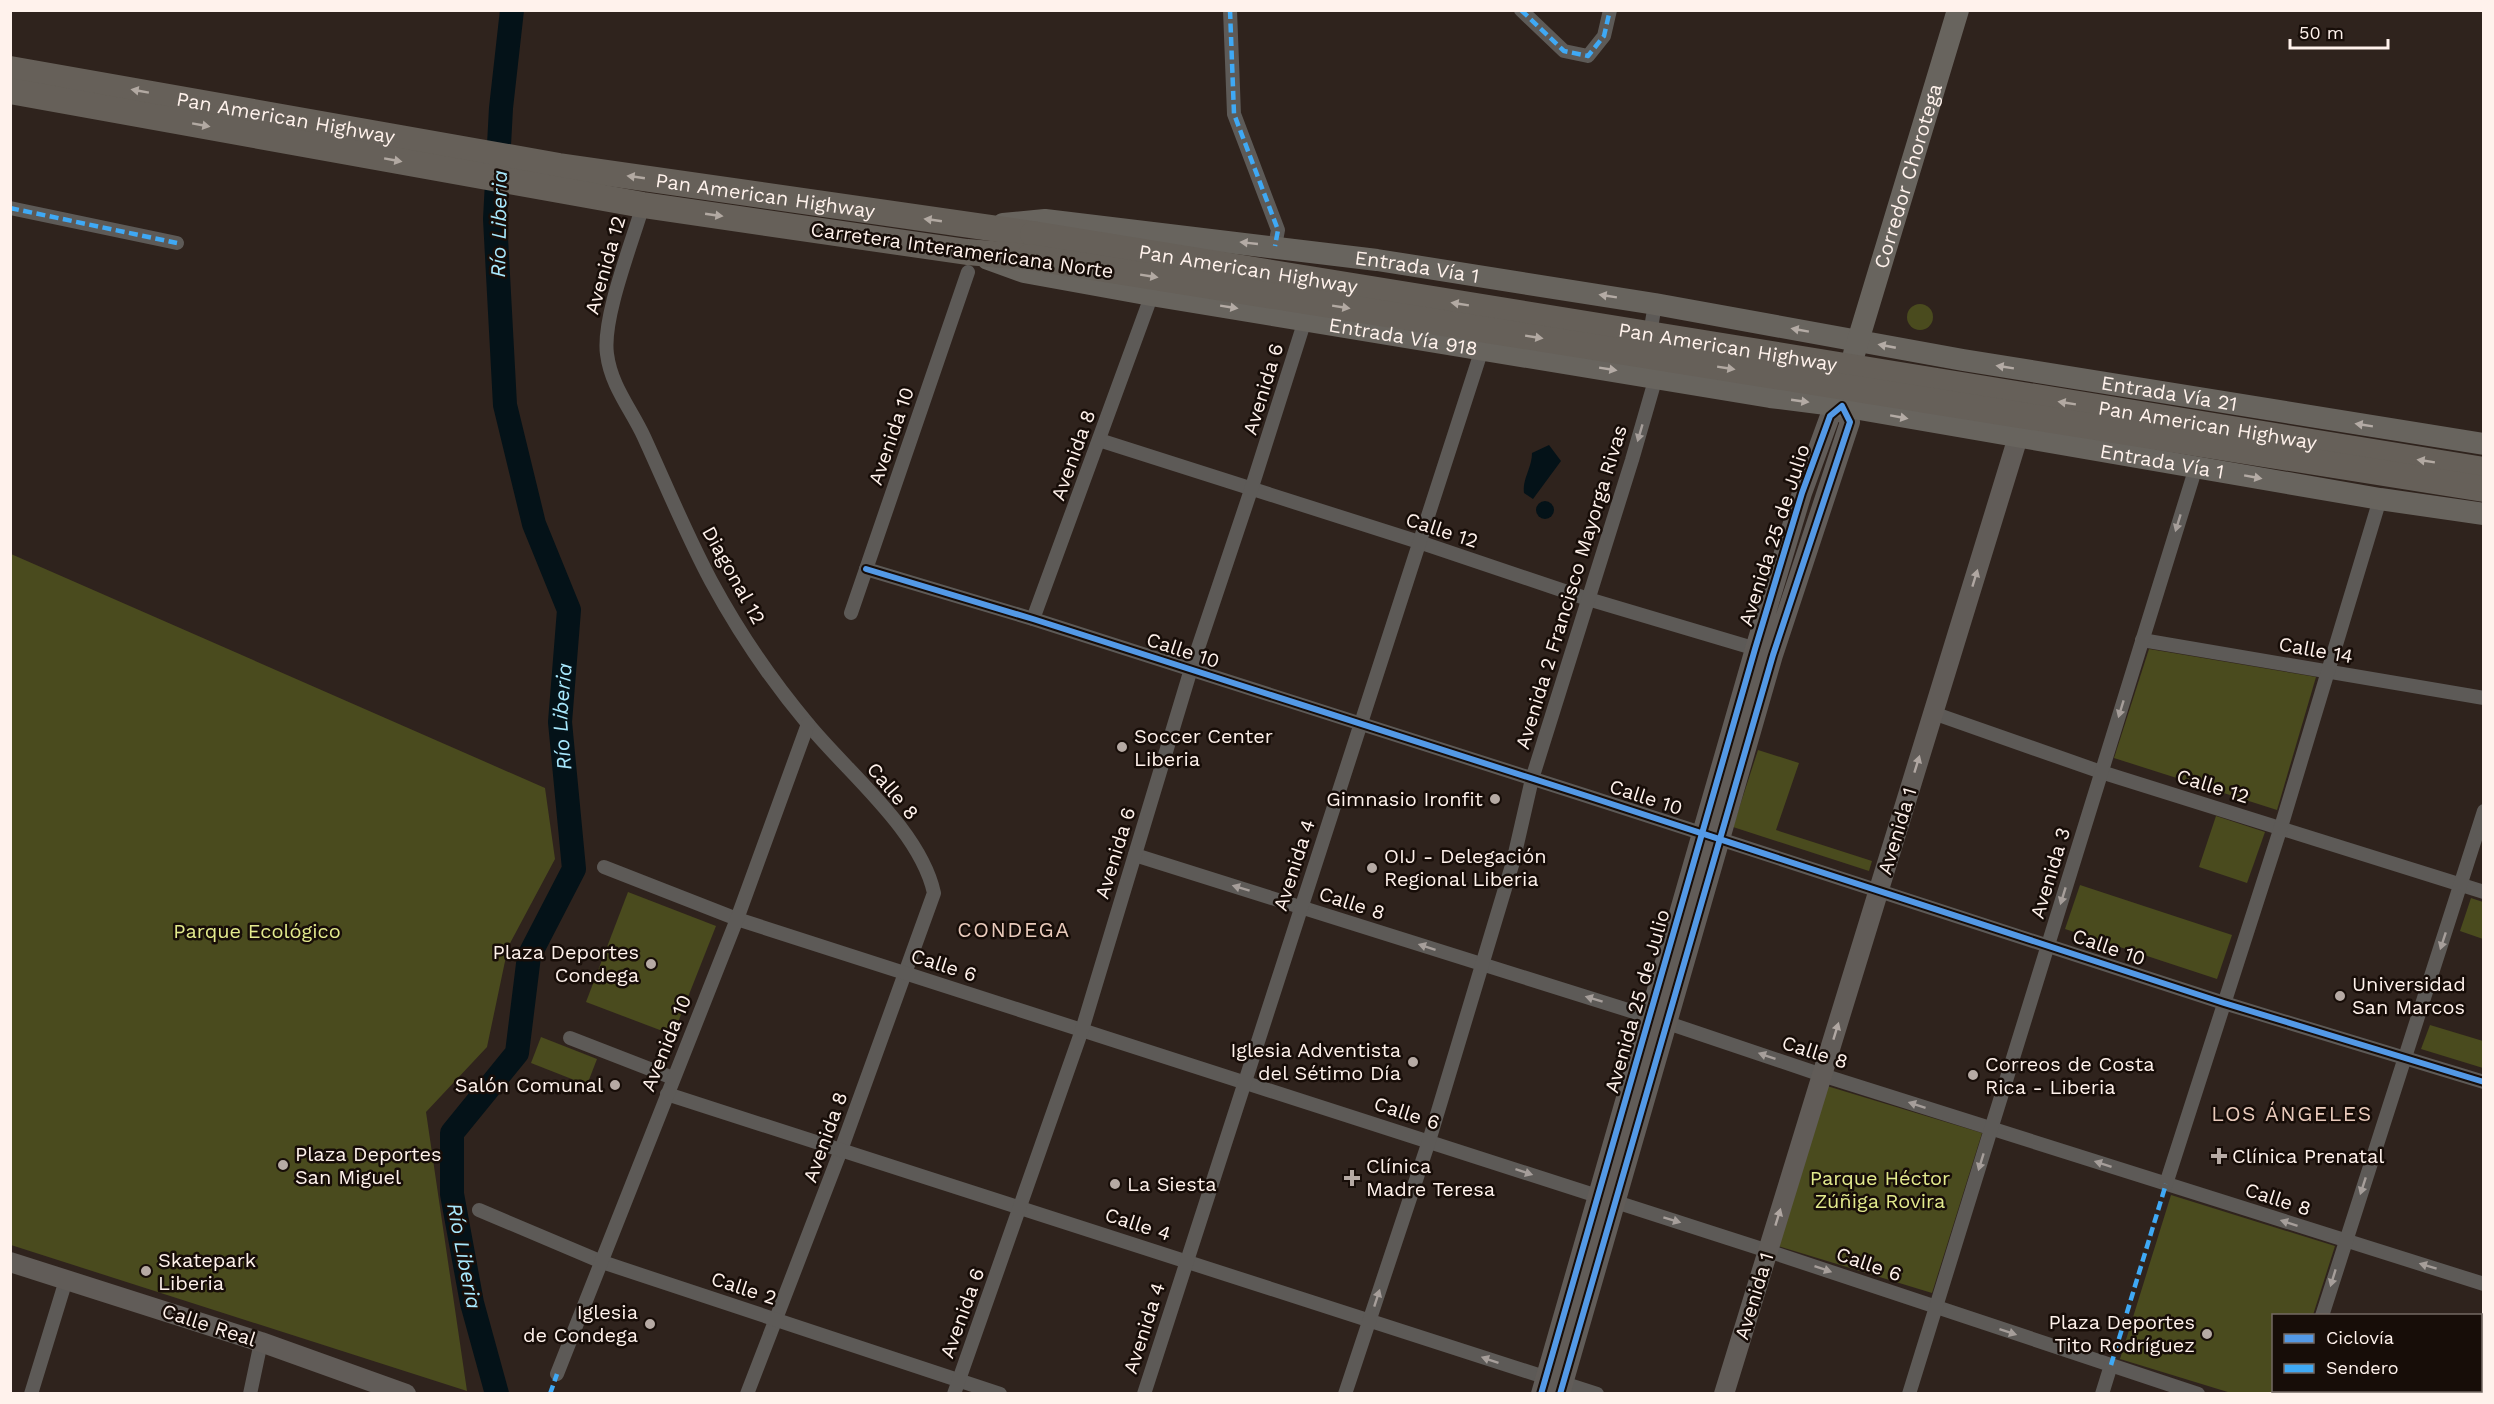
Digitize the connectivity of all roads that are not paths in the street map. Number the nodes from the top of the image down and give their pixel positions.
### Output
1 (1230, 10) edge
2 (1521, 10) edge
3 (1610, 10) edge
4 (1958, 10) edge
5 (10, 55) edge
6 (10, 69) edge
7 (61, 77) junction
8 (10, 91) edge
9 (10, 99) edge
10 (102, 107) junction
11 (455, 160) junction
12 (556, 178) junction
13 (643, 205) junction
14 (10, 208) edge
15 (975, 226) junction
16 (177, 243) dead end
17 (1031, 245) junction
18 (1275, 246) junction
19 (968, 262) junction
20 (1654, 304) junction
21 (1148, 305) dead end
22 (1687, 310) junction
23 (1305, 320) junction
24 (1857, 340) junction
25 (1482, 349) junction
26 (2038, 372) junction
27 (1656, 376) junction
28 (1842, 406) junction
29 (643, 435) joint
30 (2018, 436) junction
31 (1099, 440) junction
32 (2484, 444) edge
33 (2196, 467) junction
34 (2484, 470) edge
35 (2484, 489) edge
36 (1251, 490) junction
37 (2380, 499) junction
38 (2484, 514) edge
39 (1419, 542) junction
40 (866, 569) junction
41 (1588, 600) junction
42 (851, 613) dead end
43 (1033, 619) junction
44 (2142, 640) junction
45 (1764, 652) junction
46 (1191, 669) junction
47 (2328, 671) junction
48 (2484, 699) edge
49 (1933, 713) junction
50 (808, 724) junction
51 (1360, 725) junction
52 (2102, 772) junction
53 (1532, 780) junction
54 (2484, 811) edge
55 (2281, 827) junction
56 (1711, 836) junction
57 (1135, 855) junction
58 (604, 867) dead end
59 (2462, 885) junction
60 (1879, 890) junction
61 (2484, 892) edge
62 (934, 893) joint
63 (1301, 907) junction
64 (737, 919) junction
65 (2048, 944) junction
66 (1482, 964) junction
67 (906, 974) junction
68 (2224, 1004) junction
69 (1659, 1020) junction
70 (1082, 1030) junction
71 (570, 1038) dead end
72 (2405, 1057) junction
73 (1822, 1075) junction
74 (673, 1078) junction
75 (1244, 1082) junction
76 (2484, 1082) edge
77 (666, 1094) junction
78 (1991, 1129) junction
79 (1429, 1141) junction
80 (842, 1150) junction
81 (2166, 1184) junction
82 (1607, 1200) junction
83 (1021, 1208) junction
84 (479, 1210) dead end
85 (2344, 1241) junction
86 (1768, 1251) junction
87 (1187, 1260) junction
88 (10, 1262) edge
89 (602, 1262) junction
90 (66, 1280) junction
91 (2484, 1284) edge
92 (1936, 1308) junction
93 (2323, 1314) edge
94 (1370, 1319) junction
95 (777, 1320) junction
96 (261, 1342) junction
97 (2111, 1365) junction
98 (557, 1374) dead end
99 (959, 1380) junction
100 (1553, 1387) edge
101 (399, 1392) edge
102 (31, 1394) edge
103 (250, 1394) edge
104 (747, 1394) edge
105 (954, 1394) edge
106 (1000, 1394) edge
107 (1144, 1394) edge
108 (1345, 1394) edge
109 (1597, 1394) edge
110 (1724, 1394) edge
111 (1909, 1394) edge
112 (2102, 1394) edge
113 (2198, 1394) edge

1 - 18 street
2 - 3 street
4 - 24 main road, Corredor Chorotega
5 - 7 highway
6 - 7 highway, Pan American Highway
11 -> 7 highway, Pan American Highway
8 - 10 highway, Carretera Interamericana Norte
9 - 10 highway
10 -> 11 highway, Carretera Interamericana Norte
11 - 12 highway, Carretera Interamericana Norte
12 - 13 highway, Carretera Interamericana Norte
15 -> 12 highway, Pan American Highway
13 -> 19 highway, Carretera Interamericana Norte
13 - 29 street, Avenida 12
14 - 16 street
15 - 17 highway, Pan American Highway
18 -> 15 main road, Entrada Vía 1
17 - 19 highway, Carretera Interamericana Norte
34 -> 17 highway, Pan American Highway, bridge
17 -> 35 highway, Carretera Interamericana Norte, bridge
20 -> 18 main road, Entrada Vía 1
19 -> 23 main road, Entrada Vía 918
19 - 40 street, Avenida 10
20 - 22 main road, Entrada Vía 1
20 - 27 street
21 - 31 street, Avenida 8
24 -> 22 main road, Entrada Vía 1
22 - 27 street
23 - 25 main road, Entrada Vía 918
23 - 36 street, Avenida 6
26 -> 24 main road, Entrada Vía 21
24 - 28 main road, Avenida 25 de Julio
25 -> 27 main road, Entrada Vía 918
25 - 39 street, Avenida 4
26 - 30 street, Avenida 1
32 -> 26 main road, Entrada Vía 21
27 -> 28 main road, Entrada Vía 918
27 -> 41 street, Avenida 2 Francisco Mayorga Rivas
28 -> 30 main road, Entrada Vía 1
28 - 45 street, Avenida 25 de Julio
29 - 50 street, Diagonal 12
30 - 33 main road, Entrada Vía 1
49 -> 30 street, Avenida 1
31 - 36 street, Calle 12
31 - 43 street, Avenida 8
33 -> 37 main road, Entrada Vía 1
33 -> 44 street, Avenida 3
36 - 39 street, Calle 12
36 - 46 street, Avenida 6
37 - 38 main road, Entrada Vía 1
37 - 47 street
39 - 41 street, Calle 12
39 - 51 street, Avenida 4
40 - 42 street, Avenida 10
40 - 43 street, Calle 10
41 - 45 street, Calle 12
41 - 53 street, Avenida 2 Francisco Mayorga Rivas
43 - 46 street, Calle 10
44 - 47 street, Calle 14
44 -> 52 street, Avenida 3
45 - 56 street, Avenida 25 de Julio
46 - 51 street, Calle 10
46 - 57 street, Avenida 6
47 - 48 street, Calle 14
47 - 55 street
49 - 52 street, Calle 12
60 -> 49 street, Avenida 1
50 - 62 street, Calle 8
50 - 64 street, Avenida 10
51 - 53 street, Calle 10
51 - 63 street, Avenida 4
52 - 55 street, Calle 12
52 -> 65 street, Avenida 3
53 - 56 street, Calle 10
53 - 66 street, Avenida 2 Francisco Mayorga Rivas
54 - 59 street
55 - 59 street, Calle 12
55 - 68 street
56 - 60 street, Calle 10
56 - 69 street, Avenida 25 de Julio
63 -> 57 street, Calle 8
57 - 70 street, Avenida 6
58 - 64 street, Calle 6
59 - 61 street, Calle 12
59 -> 72 street
60 - 65 street, Calle 10
73 -> 60 street, Avenida 1
62 - 67 street, Avenida 8
66 -> 63 street, Calle 8
63 - 75 street, Avenida 4
64 - 67 street, Calle 6
64 - 74 street, Avenida 10
65 - 68 street, Calle 10
65 - 78 street, Avenida 3
69 -> 66 street, Calle 8
66 - 79 street, Avenida 2 Francisco Mayorga Rivas
67 - 70 street, Calle 6
67 - 80 street, Avenida 8
68 - 72 street, Calle 10
68 - 81 street
73 -> 69 street, Calle 8
69 - 82 street, Avenida 25 de Julio
70 - 75 street, Calle 6
70 - 83 street, Avenida 6
71 - 74 street
72 - 76 street, Calle 10
72 -> 85 street
78 -> 73 street, Calle 8
86 -> 73 street, Avenida 1
74 - 77 street, Avenida 10
75 - 79 street, Calle 6
75 - 87 street, Avenida 4
77 - 80 street, Calle 4
77 - 89 street, Avenida 10
81 -> 78 street, Calle 8
78 -> 92 street, Avenida 3
79 -> 82 street, Calle 6
94 -> 79 street, Avenida 2 Francisco Mayorga Rivas
80 - 83 street, Calle 4
80 - 95 street, Avenida 8
85 -> 81 street, Calle 8
82 -> 86 street, Calle 6
82 - 100 street, Avenida 25 de Julio
83 - 87 street, Calle 4
83 - 99 street, Avenida 6
84 - 89 street, Calle 2
91 -> 85 street, Calle 8
85 -> 93 street
86 -> 92 street, Calle 6
86 - 110 street, Avenida 1
87 - 94 street, Calle 4
87 - 107 street, Avenida 4
88 - 90 street, Calle Real
89 - 95 street, Calle 2
89 - 98 street, Avenida 10
90 - 96 street, Calle Real
90 - 102 street
92 -> 97 street, Calle 6
92 - 111 street, Avenida 3
100 -> 94 street, Calle 4
94 - 108 street, Avenida 2 Francisco Mayorga Rivas
95 - 99 street, Calle 2
95 - 104 street, Avenida 8
96 - 101 street, Calle Real
96 - 103 street
97 - 112 street
97 - 113 street, Calle 6
99 - 105 street, Avenida 6
99 - 106 street, Calle 2
100 - 109 street, Calle 4

